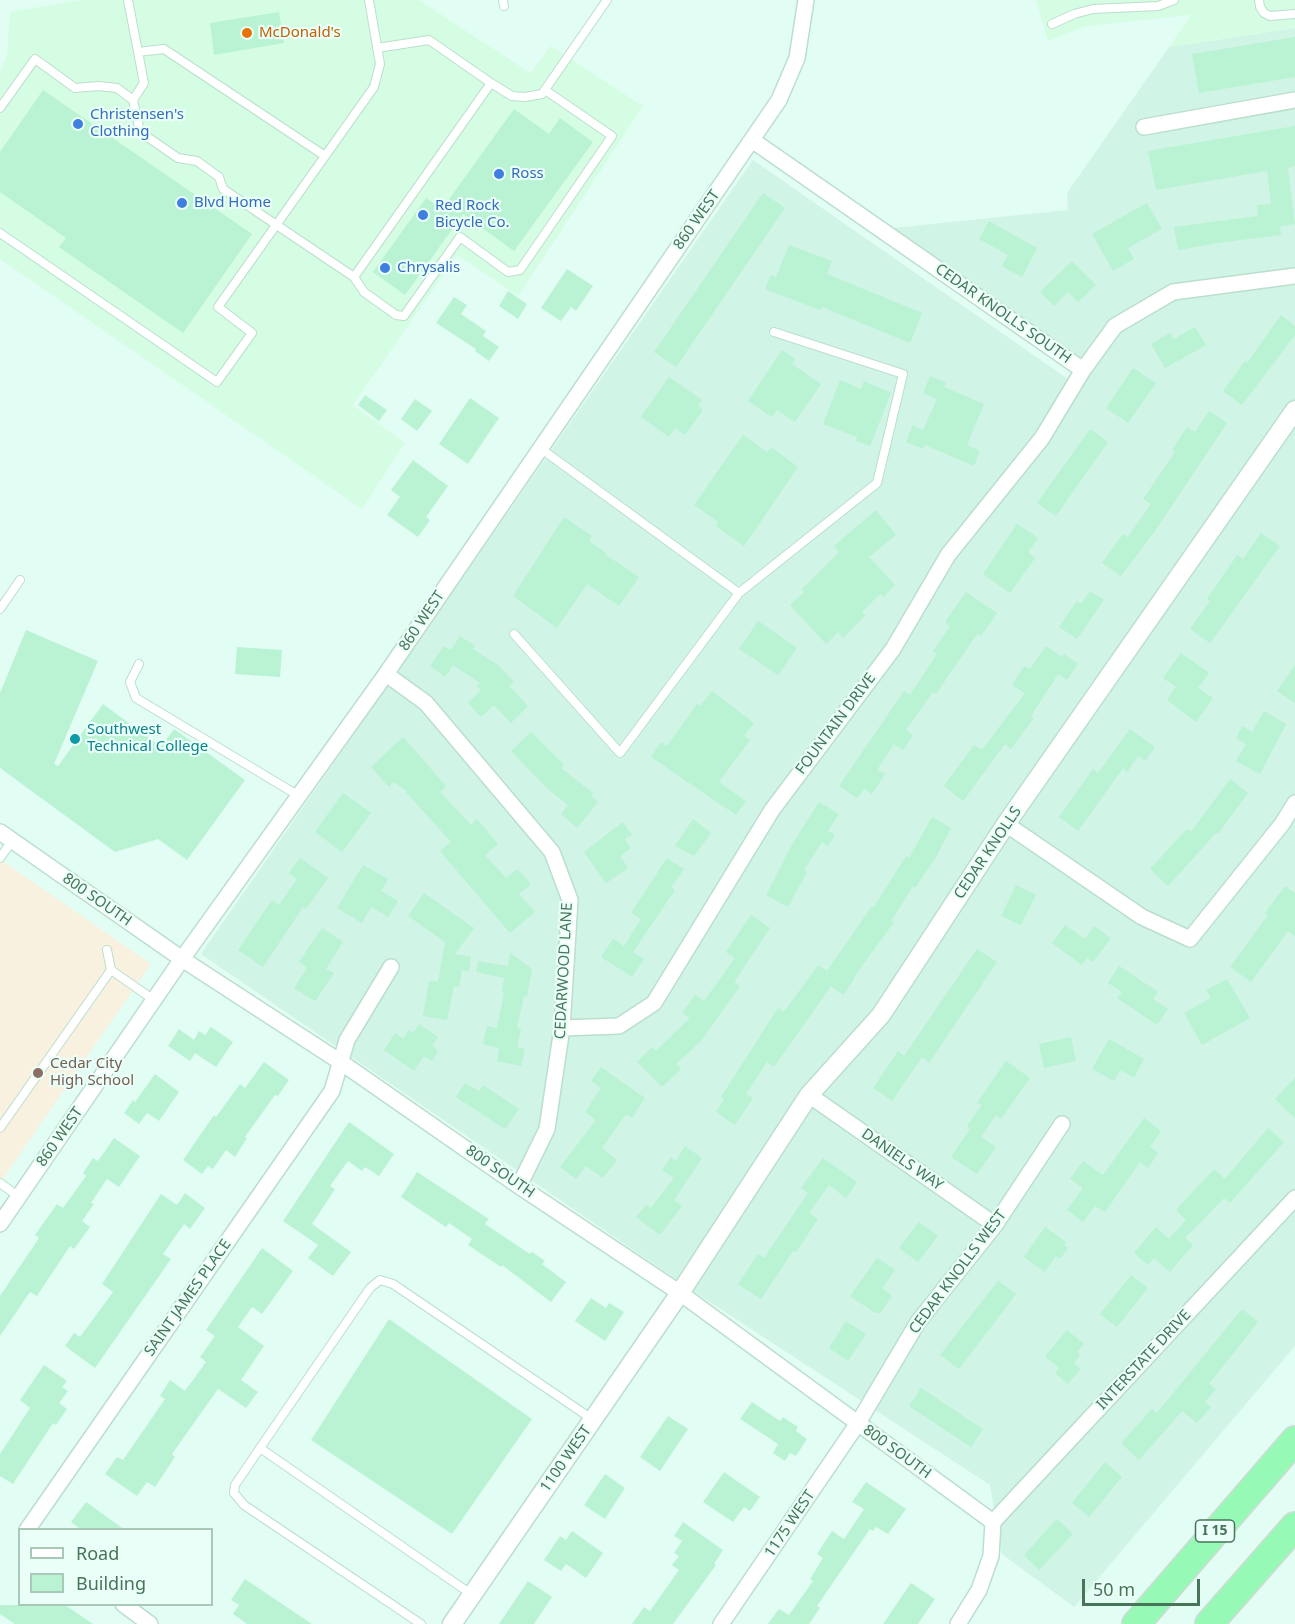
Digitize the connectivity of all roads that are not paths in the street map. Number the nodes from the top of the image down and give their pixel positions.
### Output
1 (128, 0) edge
2 (369, 0) edge
3 (607, 0) edge
4 (806, 0) edge
5 (1174, 0) edge
6 (1259, 0) edge
7 (1295, 14) edge
8 (1052, 24) dead end
9 (378, 48) junction
10 (138, 51) junction
11 (491, 83) junction
12 (545, 90) junction
13 (133, 100) junction
14 (1295, 100) edge
15 (0, 108) edge
16 (1144, 127) dead end
17 (752, 140) junction
18 (325, 156) junction
19 (277, 225) junction
20 (0, 233) edge
21 (1295, 276) edge
22 (354, 277) junction
23 (774, 332) dead end
24 (1083, 370) junction
25 (1295, 410) edge
26 (540, 448) junction
27 (20, 580) dead end
28 (739, 593) junction
29 (0, 609) edge
30 (514, 634) dead end
31 (139, 664) dead end
32 (386, 674) junction
33 (299, 796) junction
34 (1295, 804) edge
35 (1006, 825) junction
36 (6, 837) edge
37 (0, 858) edge
38 (107, 950) dead end
39 (183, 959) junction
40 (391, 967) dead end
41 (111, 970) junction
42 (154, 1000) junction
43 (562, 1028) junction
44 (342, 1063) junction
45 (809, 1095) junction
46 (1062, 1124) dead end
47 (0, 1128) edge
48 (0, 1183) edge
49 (519, 1186) junction
50 (19, 1197) junction
51 (1295, 1198) edge
52 (0, 1224) edge
53 (995, 1225) junction
54 (680, 1293) junction
55 (593, 1420) junction
56 (858, 1423) junction
57 (1295, 1440) edge
58 (260, 1448) junction
59 (993, 1522) junction
60 (1295, 1526) edge
61 (28, 1528) edge
62 (472, 1595) junction
63 (124, 1606) edge
64 (150, 1624) edge
65 (421, 1624) edge
66 (452, 1624) edge
67 (721, 1624) edge
68 (958, 1624) edge
69 (1136, 1624) edge
70 (1209, 1624) edge

1 - 10 lane
2 - 9 lane
3 - 12 lane
4 - 17 street, 860 WEST
5 - 8 lane
6 - 7 lane
9 - 11 lane
9 - 18 lane
10 - 13 lane
10 - 18 lane
11 - 12 lane
11 - 22 lane
12 - 22 lane
13 - 15 lane
13 - 19 lane
14 - 16 street
17 - 24 street, CEDAR KNOLLS SOUTH
17 - 26 street, 860 WEST
18 - 19 lane
19 - 20 lane
19 - 22 lane
21 - 24 street, CEDAR KNOLLS SOUTH
23 - 28 lane
24 - 43 street, FOUNTAIN DRIVE
25 - 35 street, CEDAR KNOLLS
26 - 28 lane
26 - 32 street, 860 WEST
27 - 29 lane
28 - 30 lane
31 - 33 lane
32 - 33 street, 860 WEST
32 - 43 street, CEDARWOOD LANE
33 - 39 street, 860 WEST
34 - 35 street
35 - 45 street, CEDAR KNOLLS
36 - 37 lane
36 - 39 street, 800 SOUTH
38 - 41 lane
39 - 42 street, 860 WEST
39 - 44 street, 800 SOUTH
40 - 44 street, SAINT JAMES PLACE
41 - 42 lane
41 - 47 lane
42 - 50 street, 860 WEST
43 - 49 street, CEDARWOOD LANE
44 - 49 street, 800 SOUTH
44 - 61 street, SAINT JAMES PLACE
45 - 53 street, DANIELS WAY
45 - 54 street, CEDAR KNOLLS
46 - 53 street, CEDAR KNOLLS WEST
48 - 50 lane
49 - 54 street, 800 SOUTH
50 - 52 street, 860 WEST
51 - 59 street, INTERSTATE DRIVE
53 - 56 street, CEDAR KNOLLS WEST
54 - 55 street, 1100 WEST
54 - 56 street, 800 SOUTH
55 - 58 lane
55 - 62 street, 1100 WEST
56 - 59 street, 800 SOUTH
56 - 67 street, 1175 WEST
57 - 69 highway, I 15
58 - 62 lane
58 - 65 lane
59 - 68 street
60 - 70 highway
62 - 66 street, 1100 WEST
63 - 64 street

